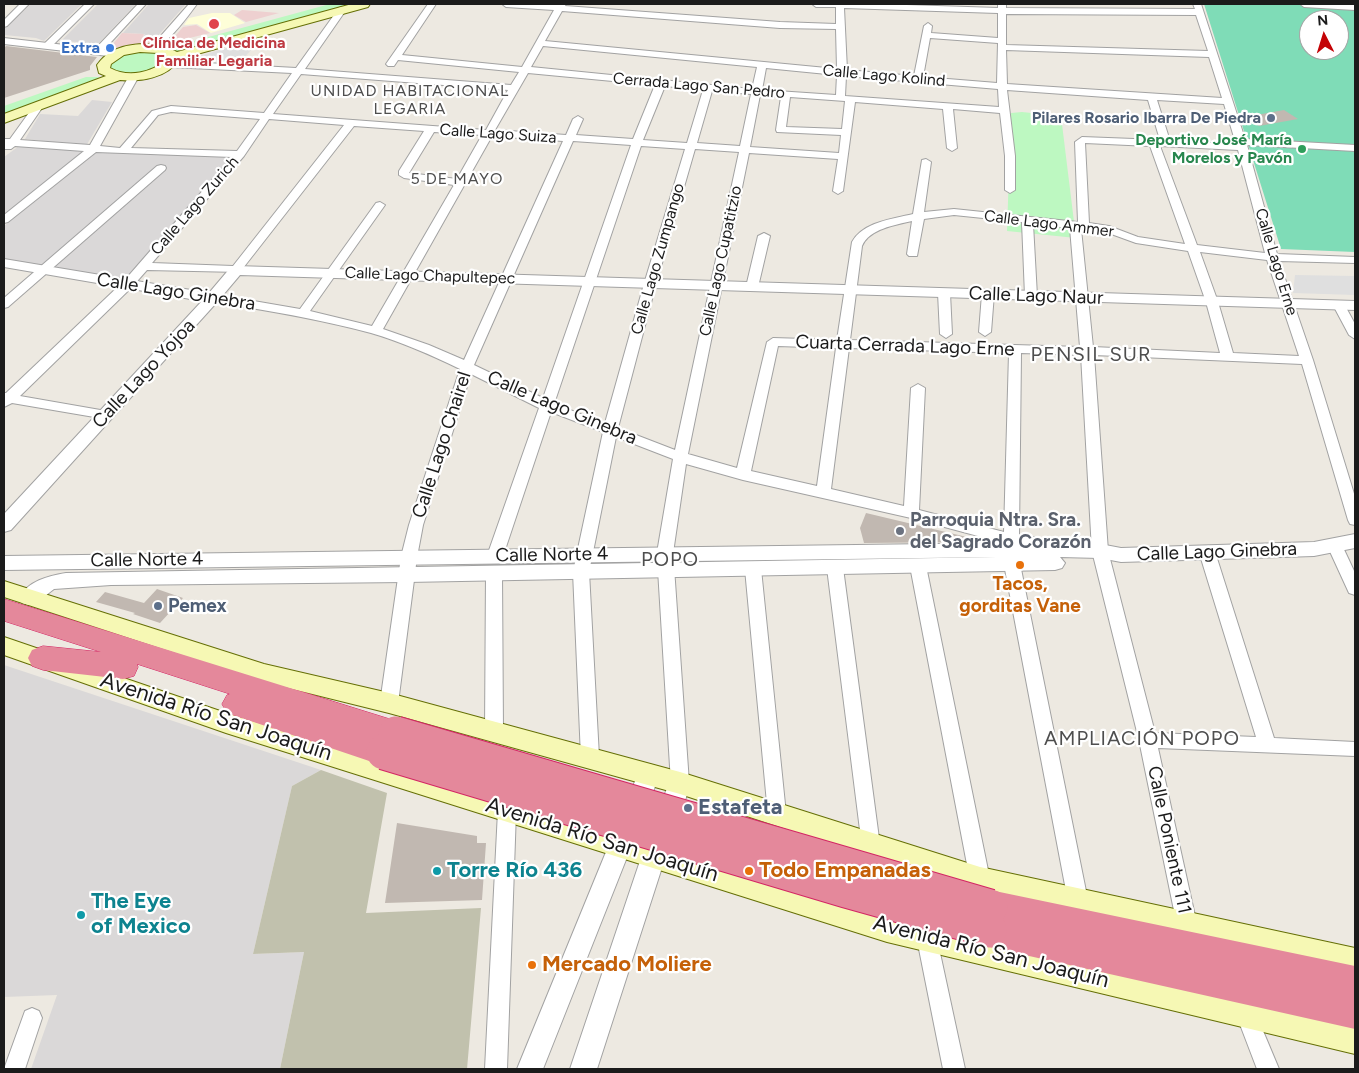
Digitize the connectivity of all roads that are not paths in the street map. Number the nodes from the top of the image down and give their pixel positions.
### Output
1 (25, 4) edge
2 (90, 4) edge
3 (142, 4) edge
4 (193, 4) edge
5 (325, 4) edge
6 (364, 4) edge
7 (432, 4) edge
8 (506, 4) edge
9 (816, 4) edge
10 (1304, 4) edge
11 (840, 5) junction
12 (912, 5) edge
13 (561, 6) edge
14 (1002, 7) edge
15 (1197, 8) edge
16 (1355, 8) edge
17 (342, 10) junction
18 (4, 24) edge
19 (841, 27) junction
20 (4, 41) edge
21 (540, 43) junction
22 (1002, 44) junction
23 (48, 45) junction
24 (156, 48) junction
25 (1212, 54) junction
26 (396, 57) junction
27 (105, 59) junction
28 (172, 60) junction
29 (762, 65) junction
30 (525, 70) junction
31 (298, 71) junction
32 (842, 72) junction
33 (119, 76) junction
34 (134, 76) junction
35 (382, 78) junction
36 (918, 80) junction
37 (661, 83) junction
38 (1002, 87) junction
39 (513, 88) junction
40 (708, 88) junction
41 (755, 92) junction
42 (786, 94) junction
43 (1152, 98) junction
44 (845, 99) junction
45 (1228, 101) junction
46 (40, 106) junction
47 (948, 106) junction
48 (1004, 110) junction
49 (266, 117) junction
50 (4, 119) edge
51 (578, 119) dead end
52 (351, 123) junction
53 (431, 129) junction
54 (847, 132) junction
55 (489, 133) junction
56 (569, 139) junction
57 (8, 142) edge
58 (637, 143) junction
59 (1160, 143) junction
60 (1242, 145) junction
61 (690, 146) junction
62 (952, 148) dead end
63 (1355, 148) edge
64 (93, 149) junction
65 (4, 150) edge
66 (744, 150) junction
67 (123, 151) junction
68 (240, 154) junction
69 (842, 156) junction
70 (926, 162) dead end
71 (161, 168) dead end
72 (459, 182) junction
73 (1010, 190) dead end
74 (838, 191) dead end
75 (380, 205) dead end
76 (920, 216) junction
77 (4, 220) edge
78 (1027, 220) junction
79 (1079, 225) junction
80 (764, 236) dead end
81 (1192, 248) junction
82 (913, 254) dead end
83 (1272, 257) junction
84 (1355, 260) edge
85 (4, 263) edge
86 (143, 266) junction
87 (42, 270) junction
88 (236, 270) junction
89 (333, 274) junction
90 (407, 275) junction
91 (507, 278) junction
92 (589, 281) junction
93 (128, 284) junction
94 (650, 284) junction
95 (716, 286) junction
96 (752, 287) junction
97 (848, 291) junction
98 (944, 293) junction
99 (988, 294) junction
100 (1031, 296) junction
101 (214, 298) junction
102 (1081, 298) junction
103 (1212, 302) junction
104 (1288, 303) junction
105 (4, 304) edge
106 (1339, 305) junction
107 (1355, 306) edge
108 (303, 313) junction
109 (376, 331) junction
110 (985, 332) dead end
111 (946, 334) dead end
112 (1355, 335) edge
113 (842, 344) junction
114 (1015, 349) junction
115 (1087, 351) junction
116 (1228, 357) junction
117 (1307, 360) junction
118 (467, 367) junction
119 (918, 388) dead end
120 (5, 399) edge
121 (545, 405) junction
122 (106, 415) junction
123 (610, 430) junction
124 (680, 457) junction
125 (743, 475) junction
126 (823, 492) junction
127 (911, 512) junction
128 (1355, 520) edge
129 (4, 525) edge
130 (1355, 541) edge
131 (1011, 551) junction
132 (1207, 552) junction
133 (1344, 552) edge
134 (1101, 556) junction
135 (665, 561) junction
136 (4, 563) edge
137 (582, 563) junction
138 (495, 565) junction
139 (408, 566) junction
140 (918, 566) junction
141 (835, 568) junction
142 (753, 569) junction
143 (4, 589) edge
144 (1355, 589) edge
145 (16, 604) edge
146 (78, 614) junction
147 (4, 628) edge
148 (4, 646) edge
149 (43, 658) junction
150 (128, 659) junction
151 (390, 729) junction
152 (494, 732) junction
153 (1148, 740) junction
154 (1268, 744) junction
155 (1355, 749) edge
156 (590, 757) junction
157 (649, 774) junction
158 (680, 783) junction
159 (507, 810) junction
160 (777, 814) junction
161 (619, 844) junction
162 (872, 846) junction
163 (654, 855) junction
164 (905, 857) junction
165 (1078, 901) junction
166 (986, 906) junction
167 (1187, 925) junction
168 (887, 929) junction
169 (926, 939) junction
170 (1355, 962) edge
171 (1355, 985) edge
172 (1355, 1010) edge
173 (1246, 1014) junction
174 (32, 1018) dead end
175 (1355, 1039) edge
176 (14, 1069) edge
177 (496, 1069) edge
178 (530, 1069) edge
179 (583, 1069) edge
180 (954, 1069) edge
181 (1268, 1069) edge

1 - 18 street
2 - 23 street
3 - 27 street
4 - 24 street
5 - 24 main road
6 - 17 main road
7 - 26 street
8 - 13 street
9 - 11 street
10 - 16 street
11 - 12 street
11 - 19 street
12 - 14 street
13 - 19 street
13 - 21 street
14 - 15 street
14 - 22 street
15 - 25 street, Calle Lago Erne
17 - 28 main road
17 - 31 street, Calle Lago Zurich
19 - 32 street
20 - 23 street
21 - 29 street, Calle Lago Kolind
21 - 30 street
22 - 25 street
22 - 36 street
22 - 38 street
23 - 27 street
24 - 27 main road
24 - 28 main road
25 - 45 street, Calle Lago Erne
26 - 30 street, Cerrada Lago San Pedro
26 - 35 street
27 - 33 main road
28 - 31 street
28 - 34 main road
29 - 32 street, Calle Lago Kolind
29 - 41 street, Calle Lago Cupatitzio
30 - 37 street, Cerrada Lago San Pedro
30 - 39 street
31 - 35 street
31 - 49 street, Calle Lago Zurich
32 - 36 street, Calle Lago Kolind
32 - 44 street
33 - 34 main road
33 - 46 main road
34 - 64 street
35 - 39 street
36 - 38 street, Calle Lago Kolind
37 - 40 street, Cerrada Lago San Pedro
37 - 58 street
38 - 43 street, Calle Lago Kolind
38 - 48 street
39 - 55 street
40 - 41 street, Cerrada Lago San Pedro
40 - 61 street, Calle Lago Zumpango
41 - 42 street, Cerrada Lago San Pedro
41 - 66 street, Calle Lago Cupatitzio
42 - 44 street, Cerrada Lago San Pedro
42 - 54 street
43 - 45 street, Calle Lago Kolind
43 - 59 street
44 - 47 street, Cerrada Lago San Pedro
44 - 54 street
45 - 60 street, Calle Lago Erne
46 - 50 main road
46 - 57 street
47 - 48 street, Cerrada Lago San Pedro
47 - 62 street
48 - 73 street
49 - 52 street, Calle Lago Suiza
49 - 67 street, Calle Lago Suiza
49 - 68 street, Calle Lago Zurich
51 - 56 street, Calle Lago Chairel
52 - 53 street, Calle Lago Suiza
52 - 88 street, Calle Lago Yojoa
53 - 55 street, Calle Lago Suiza
53 - 72 street
54 - 69 street
55 - 56 street, Calle Lago Suiza
55 - 72 street
56 - 58 street, Calle Lago Suiza
56 - 91 street, Calle Lago Chairel
57 - 64 street
57 - 65 street
58 - 61 street, Calle Lago Suiza
58 - 92 street
59 - 60 street
59 - 79 street, Calle Poniente 111
59 - 81 street
60 - 63 street
60 - 83 street, Calle Lago Erne
61 - 66 street, Calle Lago Suiza
61 - 94 street, Calle Lago Zumpango
64 - 67 street
64 - 77 street
66 - 69 street, Calle Lago Suiza
66 - 95 street, Calle Lago Cupatitzio
67 - 68 street
68 - 86 street, Calle Lago Zurich
69 - 74 street
70 - 76 street
71 - 87 street
72 - 90 street
75 - 89 street
76 - 78 street, Calle Lago Ammer
76 - 82 street
76 - 97 street, Calle Lago Ammer
78 - 79 street, Calle Lago Ammer
78 - 100 street
79 - 81 street, Calle Lago Ammer
79 - 102 street, Calle Poniente 111
80 - 96 street
81 - 83 street, Calle Lago Ammer
81 - 103 street
83 - 84 street, Calle Lago Ammer
83 - 104 street, Calle Lago Erne
85 - 87 street, Calle Lago Ginebra
86 - 88 street, Calle Lago Chapultepec
86 - 93 street, Calle Lago Zurich
87 - 93 street, Calle Lago Ginebra
87 - 105 street
88 - 89 street, Calle Lago Chapultepec
88 - 101 street, Calle Lago Yojoa
89 - 90 street, Calle Lago Chapultepec
89 - 108 street
90 - 91 street, Calle Lago Chapultepec
90 - 109 street
91 - 92 street, Calle Lago Chapultepec
91 - 118 street, Calle Lago Chairel
92 - 94 street, Calle Lago Chapultepec
92 - 121 street
93 - 101 street, Calle Lago Ginebra
93 - 120 street, Calle Lago Zurich
94 - 95 street, Calle Lago Chapultepec
94 - 123 street, Calle Lago Zumpango
95 - 96 street, Calle Lago Naur
95 - 124 street, Calle Lago Cupatitzio
96 - 97 street, Calle Lago Naur
97 - 98 street, Calle Lago Naur
97 - 113 street
98 - 99 street, Calle Lago Naur
98 - 111 street
99 - 100 street, Calle Lago Naur
99 - 110 street
100 - 102 street, Calle Lago Naur
101 - 108 street, Calle Lago Ginebra
101 - 122 street, Calle Lago Yojoa
102 - 103 street, Calle Lago Naur
102 - 115 street, Calle Poniente 111
103 - 104 street, Calle Lago Naur
103 - 116 street
104 - 106 street, Calle Lago Naur
104 - 117 street, Calle Lago Erne
106 - 107 street, Calle Lago Naur
106 - 112 street
108 - 109 street, Calle Lago Ginebra
109 - 118 street, Calle Lago Ginebra
113 - 114 street, Cuarta Cerrada Lago Erne
113 - 125 street, Cuarta Cerrada Lago Erne
113 - 126 street
114 - 115 street, Cuarta Cerrada Lago Erne
114 - 131 street
115 - 116 street, Cuarta Cerrada Lago Erne
115 - 134 street, Calle Poniente 111
116 - 117 street, Cuarta Cerrada Lago Erne
117 - 128 street, Calle Lago Erne
118 - 121 street, Calle Lago Ginebra
118 - 139 street, Calle Lago Chairel
119 - 127 street
120 - 122 street
121 - 123 street, Calle Lago Ginebra
121 - 138 street
122 - 129 street, Calle Lago Yojoa
123 - 124 street, Calle Lago Ginebra
123 - 137 street, Calle Lago Zumpango
124 - 125 street, Calle Lago Ginebra
124 - 135 street, Calle Lago Cupatitzio
125 - 126 street, Calle Lago Ginebra
126 - 127 street, Calle Lago Ginebra
127 - 131 street, Calle Lago Ginebra
130 - 133 street, Calle Lago Ginebra
131 - 134 street, Calle Norte 4
131 - 135 street, Calle Norte 4
131 - 140 street, Calle Norte 4
131 - 165 street
132 - 133 street, Calle Lago Ginebra
132 - 134 street, Calle Lago Ginebra
132 - 154 street
133 - 144 street
134 - 153 street, Calle Poniente 111
135 - 137 street, Calle Norte 4
135 - 142 street, Calle Norte 4
135 - 158 street, Calle Lago Cupatitzio
136 - 139 street, Calle Norte 4
137 - 138 street, Calle Norte 4
137 - 156 street, Calle Lago Zumpango
138 - 139 street, Calle Norte 4
138 - 152 street
139 - 145 street, Calle Norte 4
139 - 151 street, Calle Lago Chairel
140 - 141 street, Calle Norte 4
140 - 166 street
141 - 142 street, Calle Norte 4
141 - 162 street
142 - 160 street
143 - 145 main road, Avenida Río San Joaquín
145 - 146 main road, Avenida Río San Joaquín
145 - 150 highway, Avenida Río San Joaquín
146 - 150 highway
146 - 151 main road, Avenida Río San Joaquín
147 - 150 highway, Avenida Río San Joaquín
148 - 149 main road, Avenida Río San Joaquín
149 - 150 highway
149 - 159 main road, Avenida Río San Joaquín
150 - 151 highway, Avenida Río San Joaquín
151 - 152 main road, Avenida Río San Joaquín
151 - 166 highway, Avenida Río San Joaquín, bridge
152 - 156 main road, Avenida Río San Joaquín
153 - 154 street
153 - 167 street, Calle Poniente 111
154 - 155 street
156 - 157 main road, Avenida Río San Joaquín
157 - 158 main road, Avenida Río San Joaquín
157 - 161 street
158 - 160 main road, Avenida Río San Joaquín
158 - 163 street
159 - 161 main road, Avenida Río San Joaquín
159 - 177 street
160 - 162 main road, Avenida Río San Joaquín
161 - 163 main road, Avenida Río San Joaquín
161 - 178 street
162 - 164 main road, Avenida Río San Joaquín
163 - 168 main road, Avenida Río San Joaquín
163 - 179 street
164 - 166 main road, Avenida Río San Joaquín
164 - 168 main road
165 - 166 main road, Avenida Río San Joaquín
165 - 167 main road, Avenida Río San Joaquín
166 - 171 highway, Avenida Río San Joaquín
166 - 172 highway, Avenida Río San Joaquín
167 - 170 main road, Avenida Río San Joaquín
168 - 169 main road, Avenida Río San Joaquín
169 - 173 main road, Avenida Río San Joaquín
169 - 180 street
173 - 175 main road, Avenida Río San Joaquín
173 - 181 street
174 - 176 street

